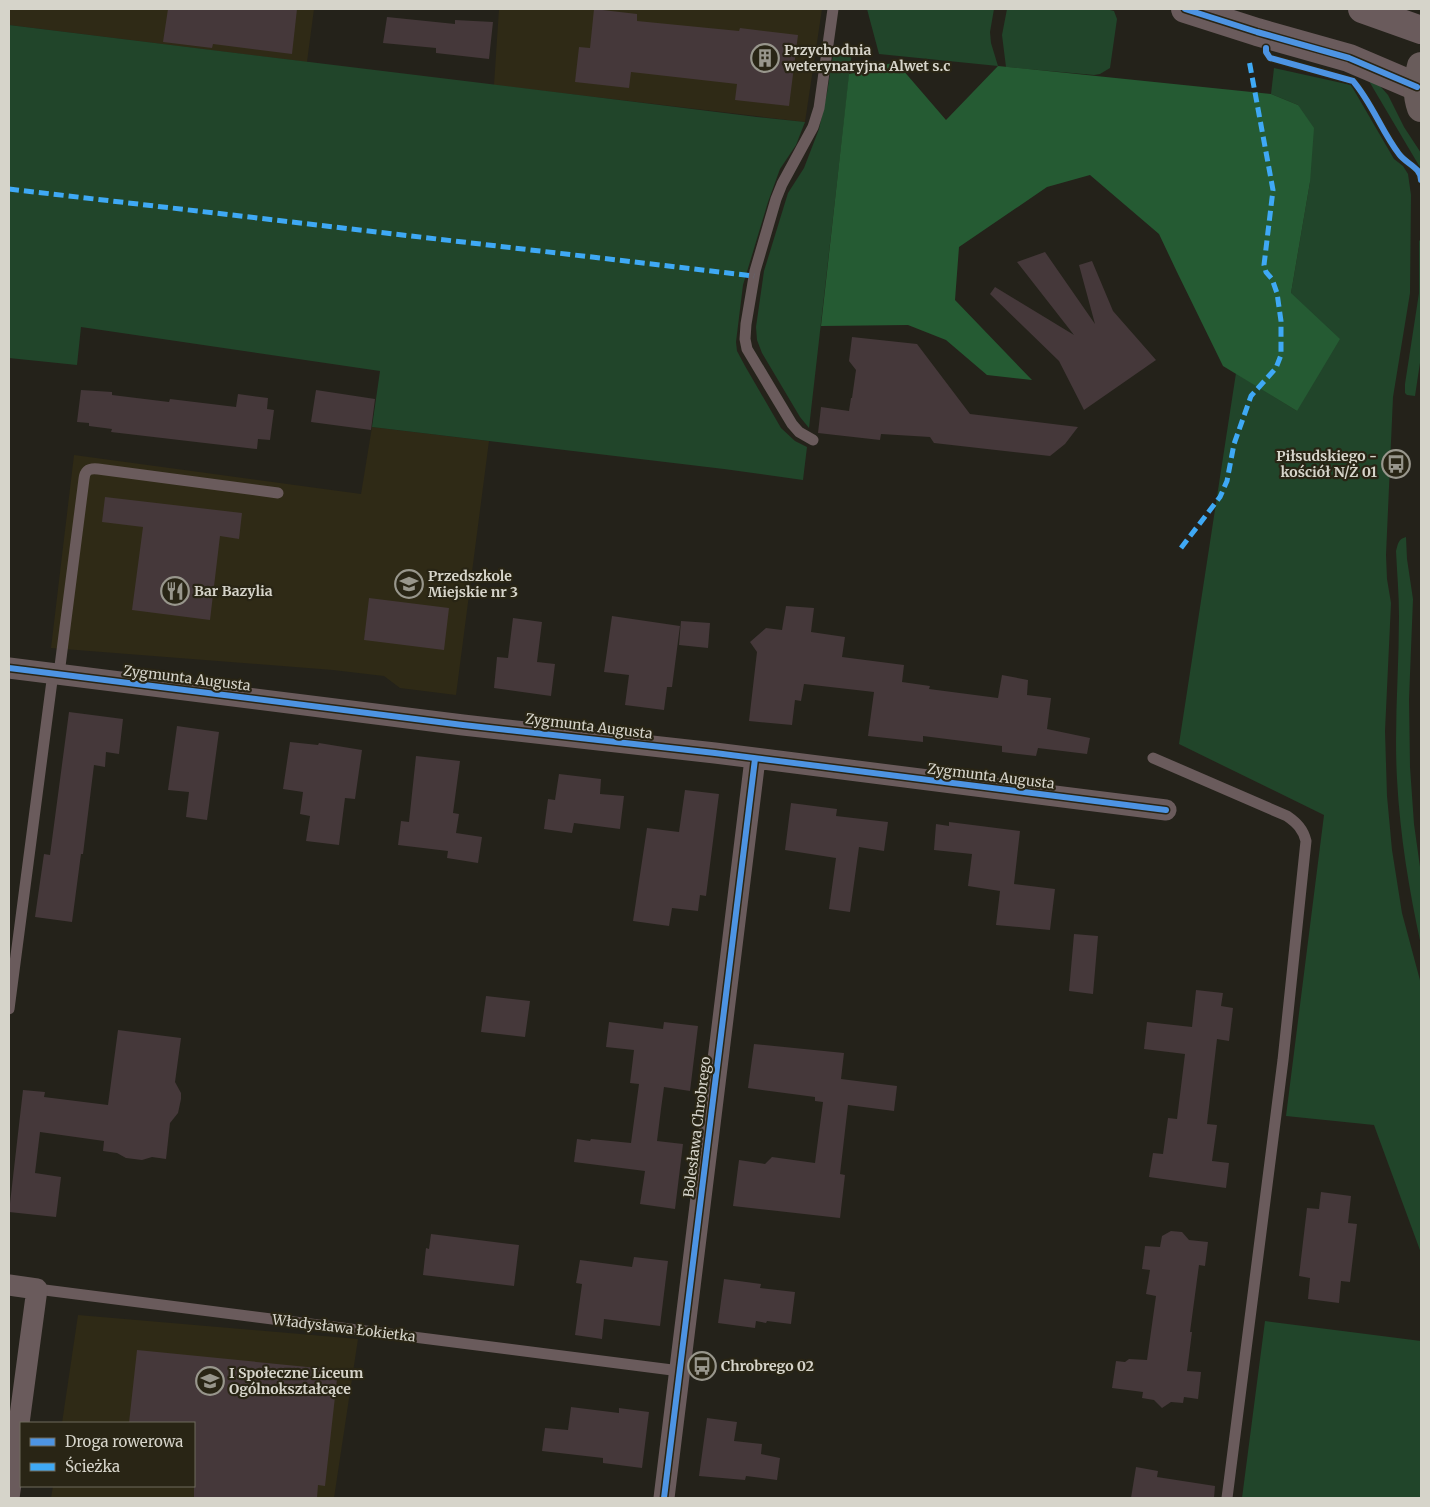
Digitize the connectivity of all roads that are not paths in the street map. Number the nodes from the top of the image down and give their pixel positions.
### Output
1 (833, 9) edge
2 (1185, 9) edge
3 (1362, 9) edge
4 (1421, 30) edge
5 (1420, 87) edge
6 (813, 440) dead end
7 (278, 492) dead end
8 (9, 668) edge
9 (56, 674) junction
10 (1153, 758) dead end
11 (755, 759) junction
12 (1166, 810) dead end
13 (9, 1009) edge
14 (9, 1285) edge
15 (37, 1289) junction
16 (680, 1371) junction
17 (9, 1498) edge
18 (664, 1498) edge
19 (1227, 1498) edge

1 - 6 lane
2 - 5 street
3 - 4 street
7 - 9 lane
8 - 9 street, Zygmunta Augusta
9 - 11 street, Zygmunta Augusta
9 - 13 lane
10 - 19 lane
11 - 12 street, Zygmunta Augusta
11 - 16 street, Bolesława Chrobrego
14 - 15 street, Władysława Łokietka
15 - 16 lane, Władysława Łokietka
15 - 17 street
16 - 18 street, Bolesława Chrobrego

